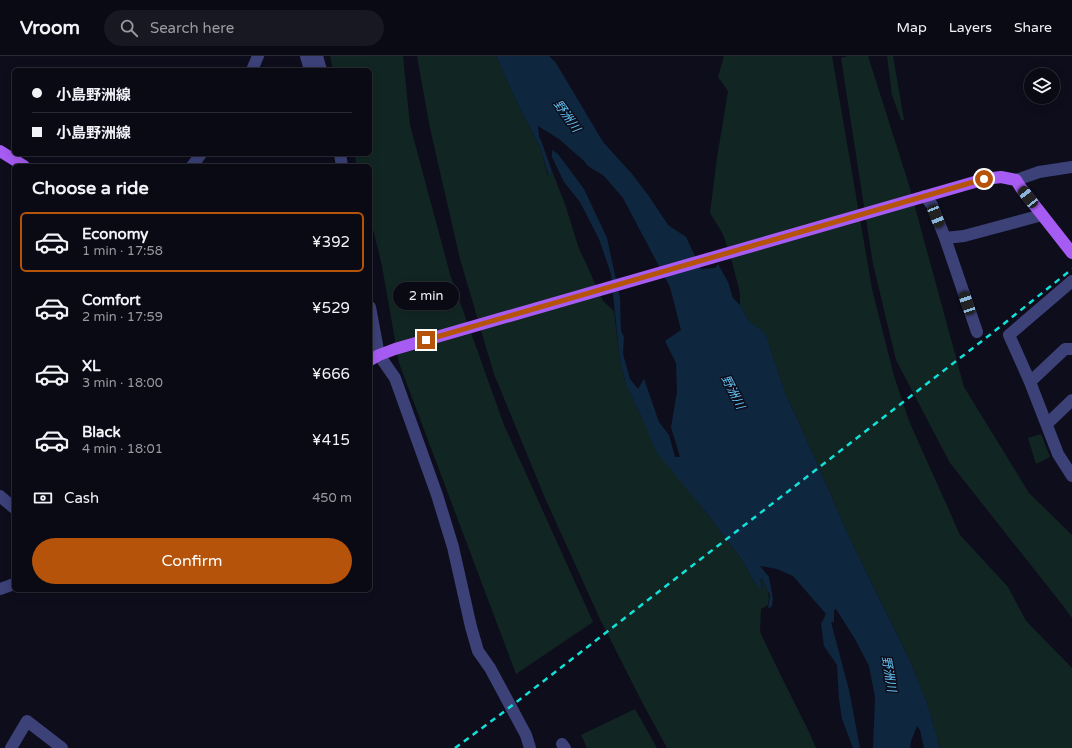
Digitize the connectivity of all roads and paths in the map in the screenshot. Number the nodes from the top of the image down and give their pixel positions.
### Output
1 (258, 56) edge
2 (306, 56) edge
3 (317, 56) edge
4 (253, 68) edge
5 (309, 68) edge
6 (320, 68) edge
7 (0, 151) edge
8 (21, 164) edge
9 (1072, 167) edge
10 (1016, 180) junction
11 (920, 198) junction
12 (1042, 215) junction
13 (945, 238) junction
14 (1072, 253) edge
15 (1072, 281) edge
16 (372, 332) edge
17 (977, 332) dead end
18 (1072, 349) edge
19 (374, 358) edge
20 (1030, 382) junction
21 (1072, 400) edge
22 (1047, 424) junction
23 (1068, 462) edge
24 (1072, 476) edge
25 (0, 496) edge
26 (12, 506) edge
27 (12, 585) edge
28 (0, 589) edge
29 (526, 736) junction
30 (11, 748) edge
31 (62, 748) edge
32 (530, 748) edge
33 (538, 748) edge

1 - 4 street
2 - 5 street
3 - 6 street
7 - 8 main road
9 - 10 street
10 - 11 main road
10 - 12 main road
11 - 13 street
11 - 19 main road
12 - 13 street
12 - 14 main road
13 - 17 street
15 - 20 street
16 - 19 street
18 - 20 street
19 - 29 street
20 - 22 street
21 - 22 street
22 - 23 street
23 - 24 street
25 - 26 street
27 - 28 street
29 - 32 street
29 - 33 street
30 - 31 street

